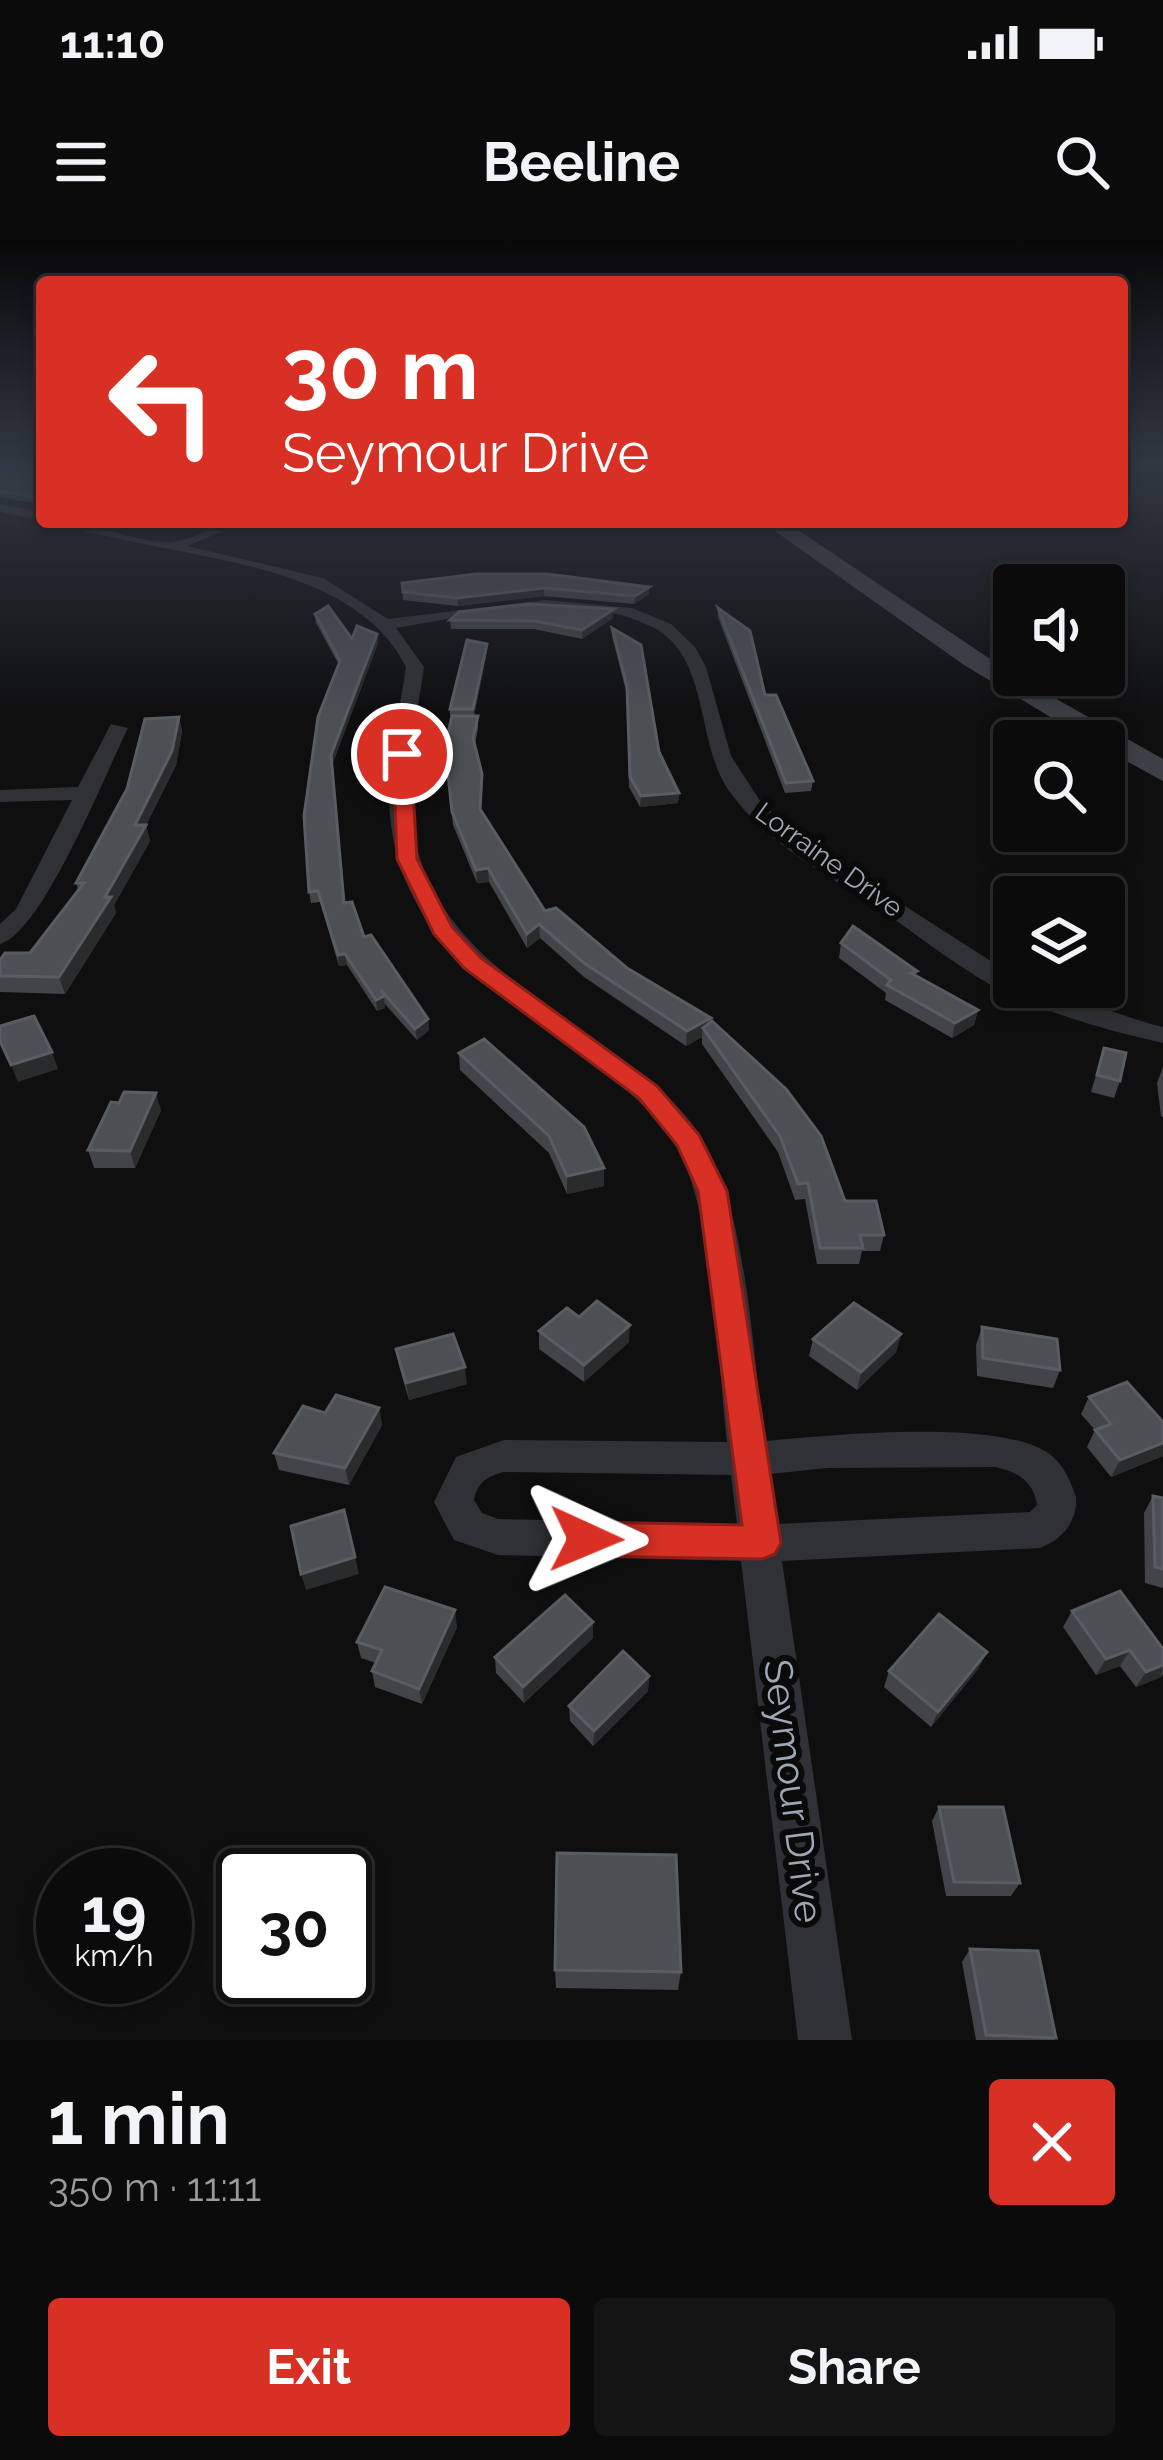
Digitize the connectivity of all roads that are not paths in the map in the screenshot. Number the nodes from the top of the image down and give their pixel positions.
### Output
1 (165, 547) edge
2 (808, 547) edge
3 (169, 548) joint
4 (382, 626) junction
5 (118, 728) dead end
6 (1163, 772) edge
7 (87, 793) junction
8 (0, 796) edge
9 (0, 937) edge
10 (993, 972) edge
11 (1070, 1008) edge
12 (1163, 1035) edge
13 (751, 1459) junction
14 (762, 1543) junction
15 (825, 2040) edge

1 - 3 street, Seymour Drive
2 - 6 street
3 - 4 street, Seymour Drive
4 - 10 street, Lorraine Drive
4 - 13 street, Seymour Drive
5 - 7 street
7 - 8 street
7 - 9 street
11 - 12 street, Lorraine Drive
13 - 14 street, Seymour Drive
13 - 14 street
13 - 14 street
14 - 15 street, Seymour Drive

